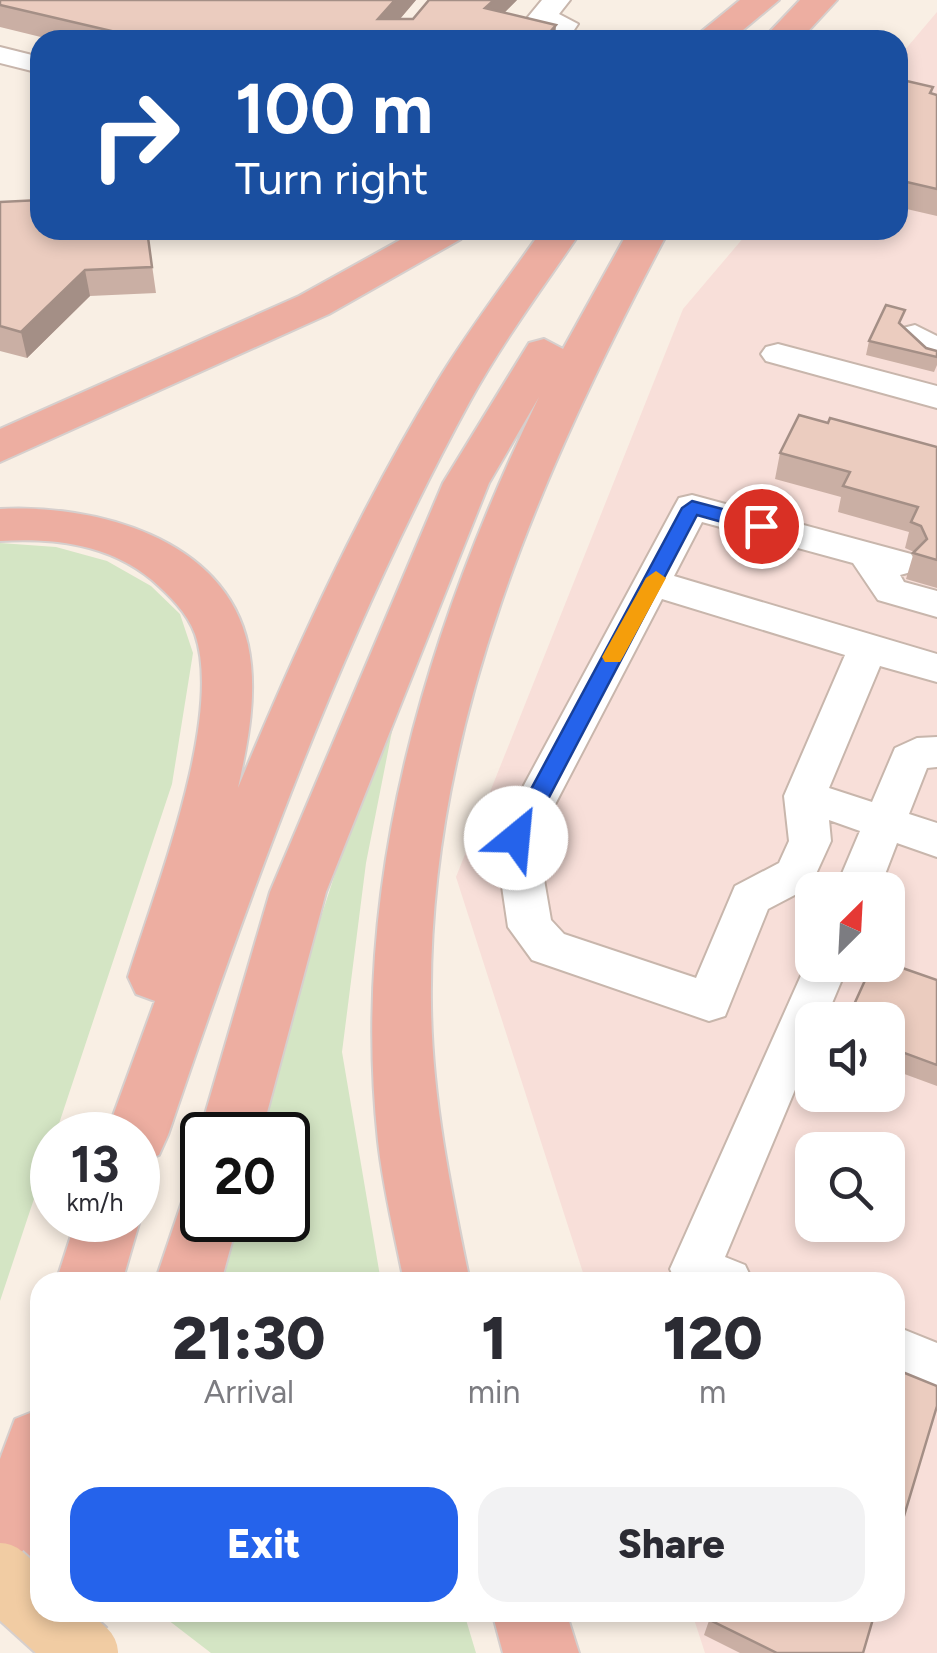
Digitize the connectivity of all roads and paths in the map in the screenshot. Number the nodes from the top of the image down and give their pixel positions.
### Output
1 (766, 0) edge
2 (820, 0) edge
3 (508, 9) edge
4 (554, 14) edge
5 (723, 30) edge
6 (738, 30) edge
7 (790, 30) edge
8 (0, 55) edge
9 (30, 63) edge
10 (429, 240) edge
11 (555, 240) edge
12 (614, 240) edge
13 (644, 240) edge
14 (778, 354) dead end
15 (937, 396) edge
16 (0, 447) edge
17 (0, 525) edge
18 (654, 583) junction
19 (937, 604) edge
20 (868, 648) junction
21 (937, 668) edge
22 (937, 752) edge
23 (805, 796) junction
24 (885, 825) junction
25 (937, 840) edge
26 (865, 872) edge
27 (818, 982) edge
28 (127, 1112) edge
29 (145, 1112) edge
30 (236, 1112) edge
31 (101, 1242) edge
32 (200, 1242) edge
33 (92, 1272) edge
34 (191, 1272) edge
35 (435, 1272) edge
36 (702, 1272) edge
37 (905, 1356) edge
38 (937, 1369) edge
39 (30, 1477) edge
40 (0, 1576) edge
41 (30, 1604) edge
42 (50, 1622) edge
43 (92, 1622) edge
44 (532, 1622) edge
45 (84, 1653) edge
46 (541, 1653) edge

1 - 5 highway
1 - 6 highway
2 - 7 highway
3 - 4 street
8 - 9 street
10 - 16 highway
11 - 29 highway
12 - 30 highway
13 - 35 highway
14 - 15 street
17 - 28 highway
18 - 19 street
18 - 20 street
18 - 23 street
20 - 21 street
20 - 23 street
22 - 24 street
23 - 24 street
24 - 25 street
24 - 26 street
27 - 36 street
31 - 33 highway
32 - 34 highway
37 - 38 street
39 - 40 highway
40 - 41 main road, bridge
42 - 45 main road, bridge
43 - 45 highway
44 - 46 highway

